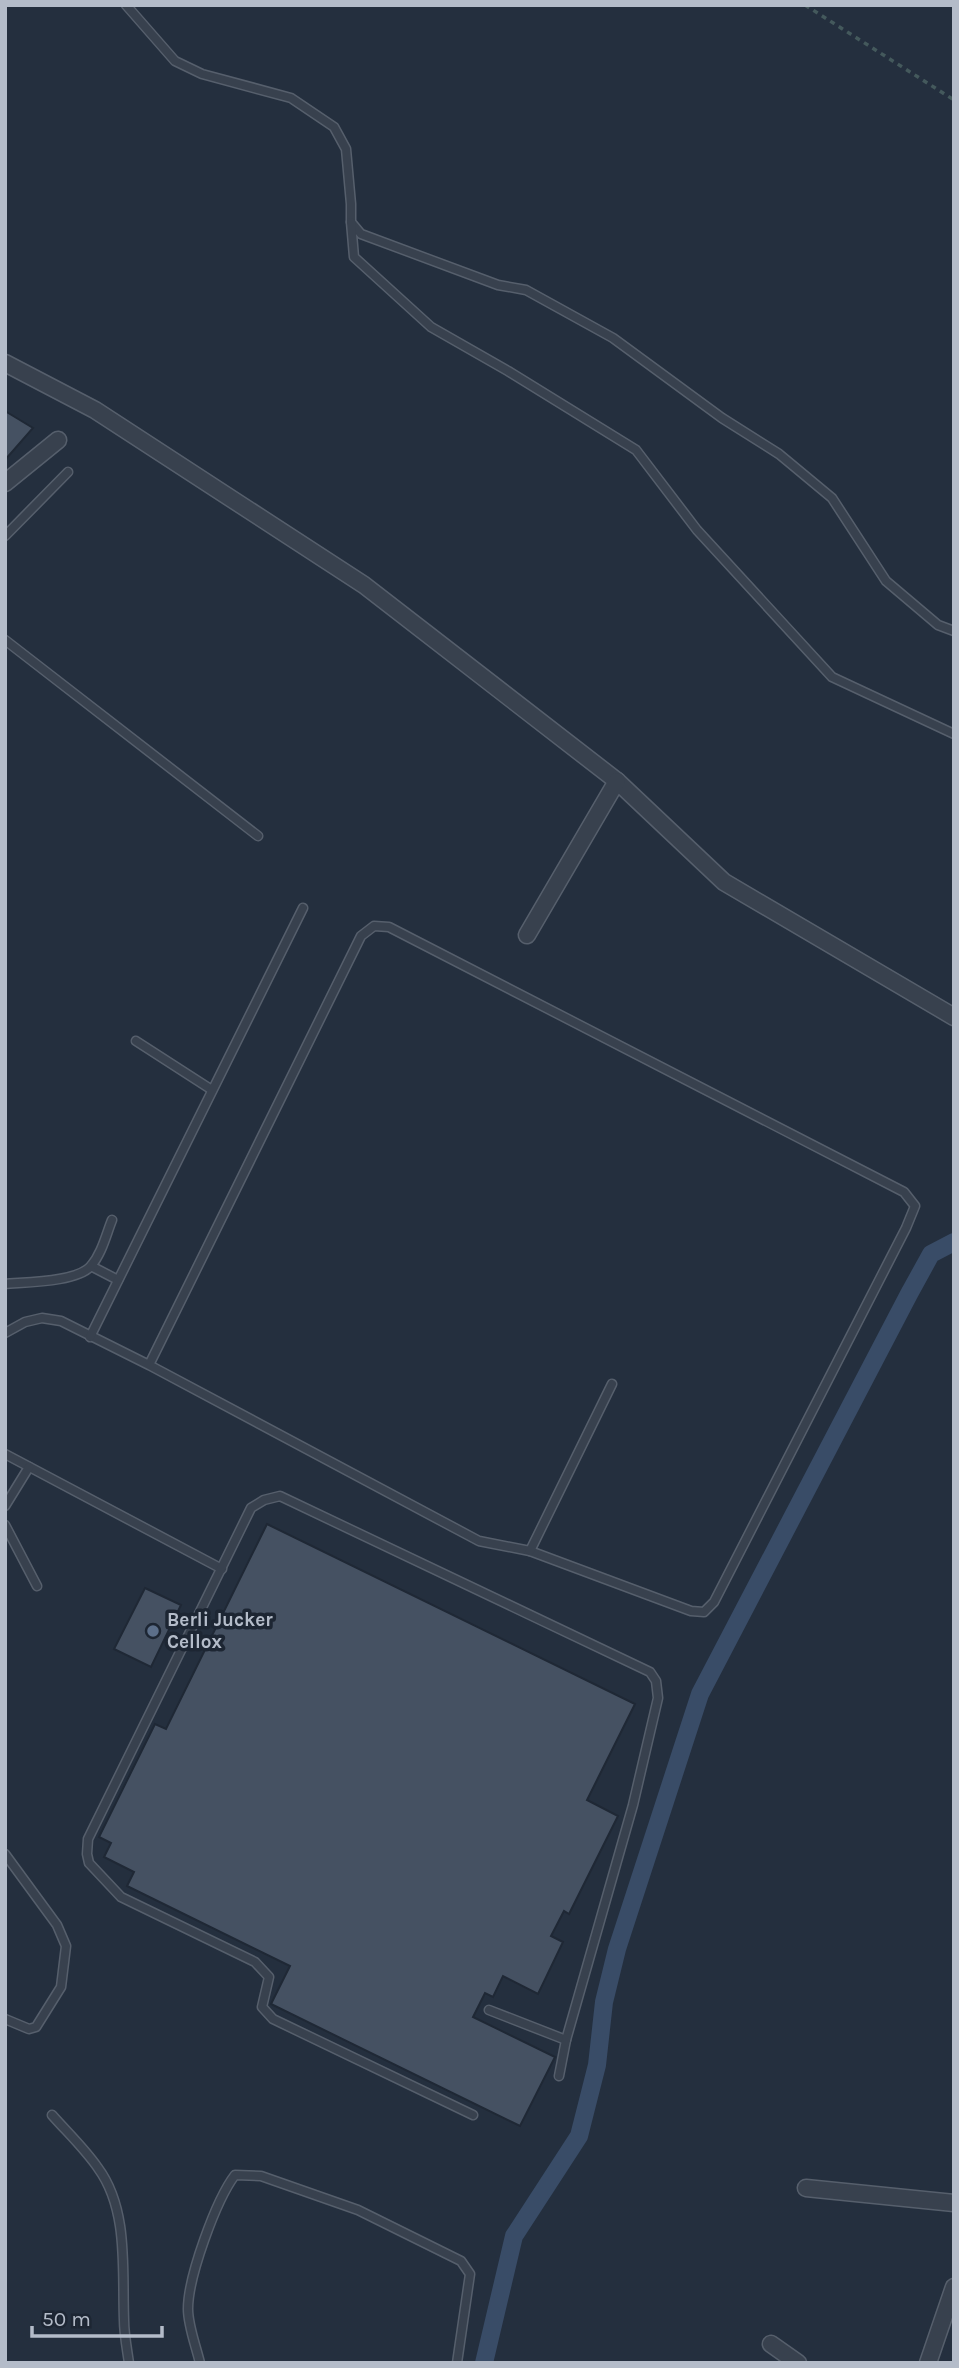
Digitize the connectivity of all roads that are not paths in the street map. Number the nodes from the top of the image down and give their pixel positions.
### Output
1 (126, 5) edge
2 (351, 222) junction
3 (5, 363) edge
4 (58, 440) dead end
5 (68, 472) dead end
6 (5, 483) edge
7 (5, 536) edge
8 (954, 631) edge
9 (5, 640) edge
10 (954, 734) edge
11 (617, 782) junction
12 (258, 836) dead end
13 (303, 908) dead end
14 (527, 934) dead end
15 (954, 1017) edge
16 (136, 1041) dead end
17 (212, 1090) junction
18 (112, 1220) dead end
19 (91, 1266) junction
20 (118, 1280) junction
21 (5, 1284) edge
22 (5, 1332) edge
23 (90, 1337) junction
24 (149, 1365) junction
25 (612, 1384) dead end
26 (5, 1454) edge
27 (29, 1467) junction
28 (5, 1506) edge
29 (5, 1525) edge
30 (530, 1551) junction
31 (222, 1569) junction
32 (37, 1586) dead end
33 (5, 1854) edge
34 (489, 2010) dead end
35 (5, 2019) edge
36 (566, 2040) junction
37 (559, 2076) dead end
38 (52, 2115) dead end
39 (473, 2115) dead end
40 (807, 2188) dead end
41 (954, 2203) edge
42 (953, 2294) edge
43 (771, 2344) dead end
44 (128, 2363) edge
45 (200, 2363) edge
46 (457, 2363) edge
47 (798, 2363) edge
48 (928, 2363) edge

1 - 2 lane
2 - 8 lane
2 - 10 lane
3 - 11 street
4 - 6 street
5 - 7 lane
9 - 12 lane
11 - 14 street
11 - 15 street
13 - 17 lane
16 - 17 lane
17 - 20 lane
18 - 19 lane
19 - 20 lane
19 - 21 lane
20 - 23 lane
22 - 23 lane
23 - 24 lane
24 - 30 lane
24 - 30 lane
25 - 30 lane
26 - 27 lane
27 - 28 lane
27 - 31 lane
29 - 32 lane
31 - 36 lane
31 - 39 lane
33 - 35 lane
34 - 36 lane
36 - 37 lane
38 - 44 lane
40 - 41 street
42 - 48 street
43 - 47 street
45 - 46 lane

